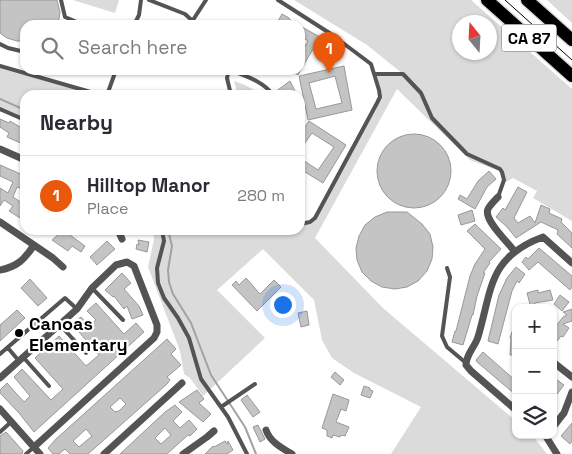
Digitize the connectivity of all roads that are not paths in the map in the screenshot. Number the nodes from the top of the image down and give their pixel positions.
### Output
1 (61, 0) edge
2 (141, 0) edge
3 (149, 0) edge
4 (206, 0) edge
5 (278, 0) edge
6 (487, 0) edge
7 (527, 0) edge
8 (70, 20) edge
9 (136, 20) edge
10 (193, 20) joint
11 (331, 34) junction
12 (572, 40) edge
13 (0, 44) edge
14 (345, 45) junction
15 (20, 51) edge
16 (0, 66) edge
17 (20, 72) edge
18 (376, 74) junction
19 (31, 75) edge
20 (114, 75) edge
21 (228, 75) edge
22 (241, 75) edge
23 (572, 76) edge
24 (84, 90) edge
25 (109, 90) edge
26 (230, 90) edge
27 (270, 90) edge
28 (0, 109) edge
29 (20, 118) edge
30 (0, 149) edge
31 (20, 158) edge
32 (498, 196) joint
33 (0, 222) edge
34 (305, 223) edge
35 (120, 235) edge
36 (163, 235) edge
37 (122, 238) dead end
38 (34, 245) junction
39 (515, 252) junction
40 (572, 263) edge
41 (446, 268) dead end
42 (0, 270) edge
43 (66, 270) dead end
44 (92, 288) junction
45 (77, 309) junction
46 (123, 320) dead end
47 (59, 324) junction
48 (8, 348) junction
49 (86, 353) dead end
50 (0, 354) edge
51 (21, 359) junction
52 (466, 364) junction
53 (557, 365) edge
54 (572, 377) edge
55 (0, 378) edge
56 (182, 383) dead end
57 (255, 384) dead end
58 (49, 386) dead end
59 (572, 392) edge
60 (222, 407) junction
61 (512, 407) edge
62 (0, 409) edge
63 (11, 422) junction
64 (557, 422) edge
65 (266, 430) dead end
66 (214, 431) dead end
67 (0, 432) edge
68 (548, 439) edge
69 (34, 447) junction
70 (26, 454) edge
71 (40, 454) edge
72 (104, 454) edge
73 (183, 454) edge
74 (247, 454) edge
75 (292, 454) edge
76 (557, 454) edge

1 - 8 lane
2 - 9 lane
3 - 10 lane
4 - 10 lane
5 - 11 lane
6 - 23 highway, CA 87
7 - 12 highway, CA 87
11 - 14 lane
11 - 14 lane
13 - 15 lane
14 - 18 lane
16 - 17 lane
18 - 32 lane
18 - 34 lane
19 - 24 lane
20 - 25 lane
21 - 26 lane
22 - 27 lane
28 - 29 lane
30 - 31 street
32 - 39 street
33 - 38 street
35 - 37 street
36 - 60 lane
38 - 42 street
38 - 43 street
39 - 40 street
39 - 52 street
41 - 52 lane
44 - 45 street
44 - 46 lane
44 - 69 street
45 - 47 street
45 - 48 lane
47 - 49 lane
47 - 51 street
48 - 50 lane
48 - 51 lane
51 - 55 street
51 - 58 lane
52 - 61 street
53 - 54 street
56 - 72 street
57 - 60 lane
59 - 64 street
60 - 74 lane
62 - 63 street
63 - 67 lane
63 - 69 street
65 - 75 street
66 - 73 street
68 - 76 street
69 - 70 lane
69 - 71 street

